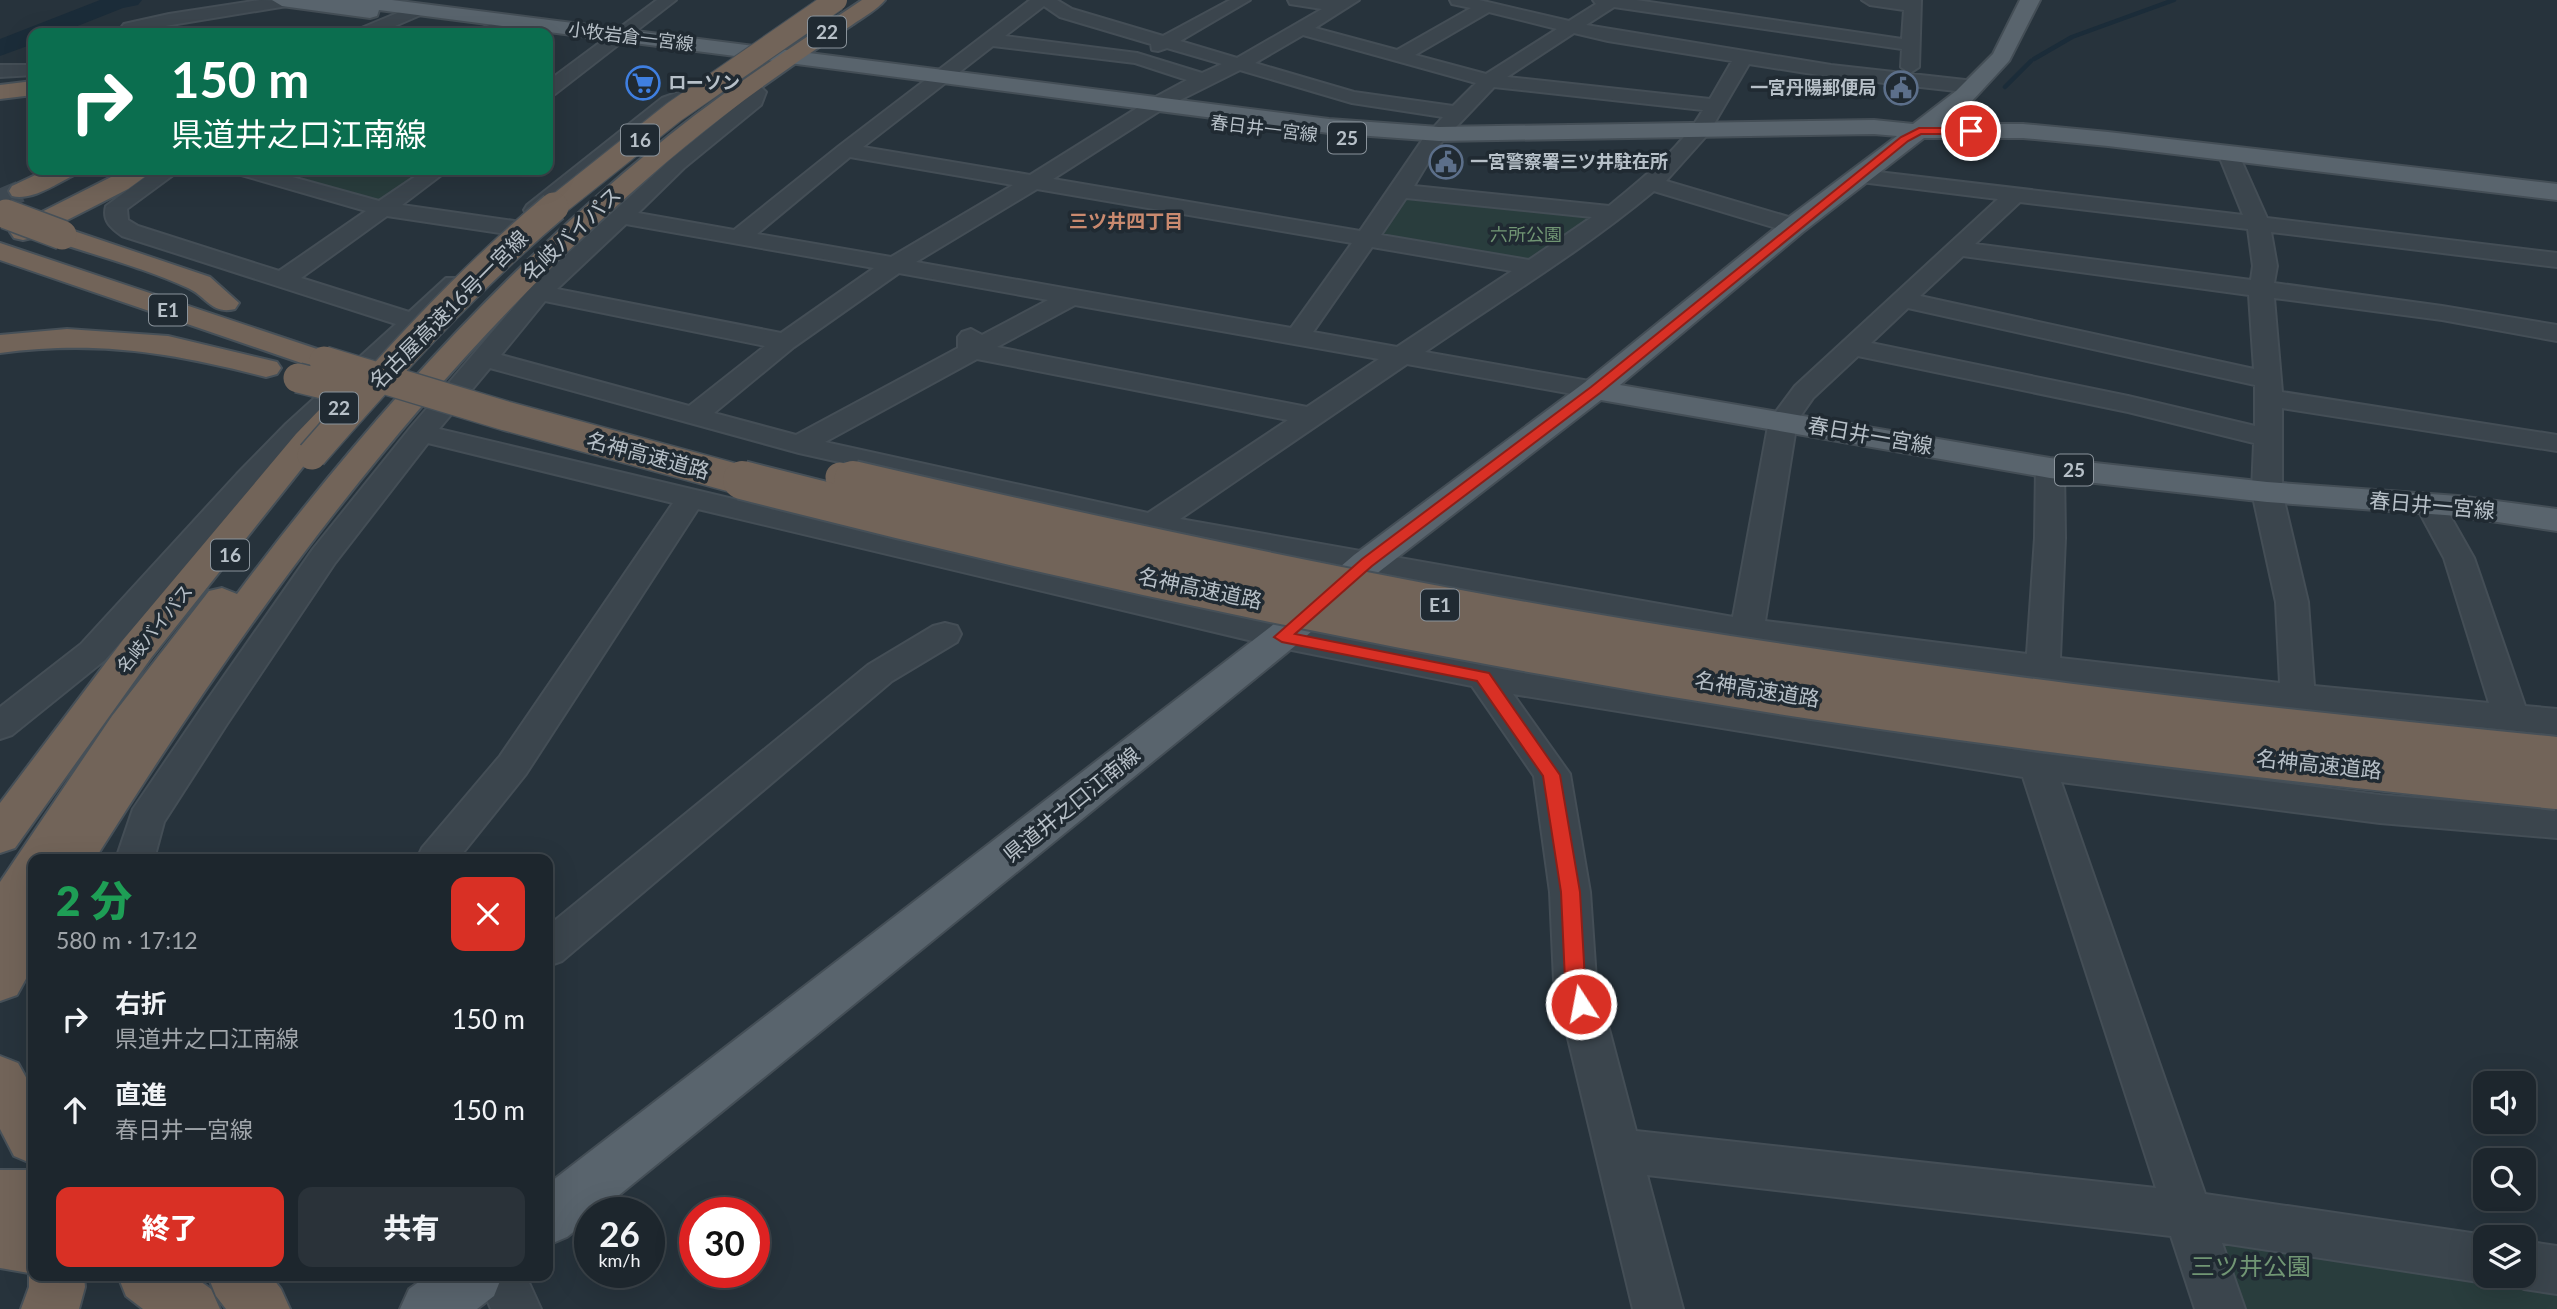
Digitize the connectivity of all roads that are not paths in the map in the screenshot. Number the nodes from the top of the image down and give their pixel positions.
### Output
1 (284, 0) edge
2 (346, 0) edge
3 (668, 0) edge
4 (834, 0) edge
5 (854, 0) edge
6 (875, 0) edge
7 (1044, 0) edge
8 (1242, 0) edge
9 (1296, 0) edge
10 (1458, 0) edge
11 (1721, 0) edge
12 (1870, 0) edge
13 (2030, 0) edge
14 (1606, 1) edge
15 (1913, 3) edge
16 (1344, 4) edge
17 (1106, 6) dead end
18 (1486, 7) junction
19 (411, 13) junction
20 (1712, 16) junction
21 (1087, 19) junction
22 (130, 28) edge
23 (376, 28) edge
24 (497, 28) edge
25 (1572, 28) junction
26 (1301, 29) junction
27 (553, 33) edge
28 (553, 35) edge
29 (615, 39) junction
30 (990, 40) junction
31 (1167, 41) junction
32 (1910, 45) junction
33 (1398, 57) junction
34 (1137, 58) junction
35 (1743, 58) junction
36 (785, 61) junction
37 (1241, 63) junction
38 (747, 66) junction
39 (28, 70) edge
40 (0, 71) edge
41 (1910, 78) junction
42 (1203, 79) junction
43 (28, 80) edge
44 (935, 80) junction
45 (1489, 81) junction
46 (0, 82) edge
47 (553, 86) edge
48 (1974, 87) junction
49 (28, 89) edge
50 (0, 92) edge
51 (696, 92) junction
52 (1715, 105) junction
53 (1150, 109) junction
54 (1457, 113) junction
55 (1919, 131) junction
56 (1696, 135) junction
57 (1435, 138) junction
58 (846, 149) junction
59 (2228, 153) junction
60 (55, 175) edge
61 (116, 175) edge
62 (133, 175) edge
63 (162, 175) edge
64 (263, 175) edge
65 (296, 175) edge
66 (431, 175) edge
67 (1861, 176) junction
68 (284, 181) junction
69 (1034, 181) junction
70 (1650, 183) junction
71 (21, 191) tunnel mouth
72 (1400, 191) junction
73 (2557, 192) edge
74 (2015, 195) junction
75 (383, 209) junction
76 (1614, 213) junction
77 (619, 216) junction
78 (2258, 224) junction
79 (1794, 226) junction
80 (514, 228) junction
81 (3, 233) edge
82 (740, 236) junction
83 (1366, 238) junction
84 (1959, 249) junction
85 (2557, 260) edge
86 (896, 264) junction
87 (1535, 268) junction
88 (285, 278) junction
89 (2261, 289) junction
90 (539, 293) junction
91 (1073, 296) junction
92 (1903, 300) junction
93 (412, 321) junction
94 (2557, 333) edge
95 (1298, 336) junction
96 (785, 342) junction
97 (971, 343) junction
98 (0, 344) edge
99 (1853, 348) junction
100 (1402, 356) junction
101 (483, 358) junction
102 (322, 360) junction
103 (2269, 389) junction
104 (1595, 390) junction
105 (695, 415) junction
106 (1314, 418) junction
107 (1783, 421) junction
108 (421, 433) junction
109 (2270, 438) junction
110 (2557, 443) edge
111 (799, 445) junction
112 (503, 453) junction
113 (399, 462) junction
114 (2050, 468) junction
115 (685, 480) junction
116 (2267, 492) junction
117 (2430, 504) junction
118 (2557, 520) edge
119 (1153, 523) junction
120 (1367, 563) junction
121 (1746, 630) junction
122 (945, 634) dead end
123 (1282, 637) junction
124 (137, 649) junction
125 (2042, 668) junction
126 (1483, 677) junction
127 (2298, 697) junction
128 (2511, 718) junction
129 (2557, 722) edge
130 (0, 726) edge
131 (2557, 756) edge
132 (2037, 766) junction
133 (2557, 790) edge
134 (0, 822) edge
135 (2557, 824) edge
136 (0, 836) edge
137 (0, 854) edge
138 (41, 854) edge
139 (75, 854) edge
140 (136, 854) edge
141 (440, 854) edge
142 (28, 876) edge
143 (0, 921) edge
144 (28, 933) edge
145 (553, 945) edge
146 (0, 981) edge
147 (0, 1079) edge
148 (28, 1130) edge
149 (1618, 1150) junction
150 (0, 1195) edge
151 (28, 1195) edge
152 (553, 1215) edge
153 (2189, 1215) junction
154 (0, 1241) edge
155 (28, 1245) edge
156 (2473, 1257) edge
157 (2536, 1267) edge
158 (2557, 1270) edge
159 (57, 1281) edge
160 (153, 1281) edge
161 (240, 1281) edge
162 (467, 1281) edge
163 (503, 1281) edge
164 (50, 1309) edge
165 (191, 1309) edge
166 (261, 1309) edge
167 (429, 1309) edge
168 (516, 1309) edge
169 (1658, 1309) edge
170 (2220, 1309) edge

1 - 19 main road, 小牧岩倉一宮線
1 - 22 street
2 - 19 main road, 小牧岩倉一宮線
3 - 29 street
4 - 38 highway, 名岐バイパス / 22
4 - 137 highway, 名古屋高速16号一宮線 / 16, bridge
5 - 138 highway, 名古屋高速16号一宮線 / 16
6 - 36 highway, 名岐バイパス / 22
7 - 21 street
7 - 30 street
8 - 31 street
9 - 16 street
10 - 18 street
11 - 20 street
12 - 15 street
13 - 48 main road
14 - 20 street
14 - 25 street
15 - 32 street
16 - 26 street
17 - 21 street
18 - 25 street
18 - 33 street
19 - 23 street
19 - 24 main road, 小牧岩倉一宮線
20 - 32 street
21 - 31 street
25 - 35 street
25 - 45 street
26 - 33 street
26 - 37 street
27 - 29 main road, 小牧岩倉一宮線
28 - 29 main road, 小牧岩倉一宮線
29 - 38 main road, 小牧岩倉一宮線
29 - 47 street
30 - 34 street
30 - 44 street
31 - 34 street
31 - 37 street
32 - 41 street
33 - 45 street
34 - 42 street
35 - 41 street
35 - 52 street
36 - 38 highway, 名岐バイパス / 22
36 - 44 main road, 春日井一宮線 / 25
37 - 42 street
37 - 54 street
38 - 51 highway, 名岐バイパス / 22
38 - 77 street
38 - 139 highway, 名岐バイパス / 22
39 - 40 street
41 - 48 street
42 - 53 street
43 - 46 highway
44 - 53 main road, 春日井一宮線 / 25
44 - 58 street
45 - 52 street
45 - 54 street
48 - 55 main road
49 - 50 highway
51 - 80 street
51 - 124 highway, 名岐バイパス / 22
52 - 56 street
53 - 57 main road, 春日井一宮線 / 25
53 - 69 street
54 - 57 street
55 - 56 main road, 春日井一宮線 / 25
55 - 59 main road, 春日井一宮線 / 25
55 - 67 main road
56 - 57 main road, 春日井一宮線 / 25
56 - 70 street
57 - 72 street
58 - 69 street
58 - 82 street
59 - 73 main road, 春日井一宮線 / 25
59 - 78 street
60 - 71 highway
61 - 81 highway
62 - 81 highway
63 - 88 street
64 - 68 street
65 - 68 street
66 - 75 street
67 - 74 street
67 - 79 main road
68 - 75 street
69 - 83 street
69 - 86 street
70 - 76 street
70 - 79 street
72 - 76 street
72 - 83 street
74 - 78 street
74 - 84 street
75 - 80 street
75 - 88 street
76 - 87 street
77 - 82 street
77 - 90 street
78 - 85 street
78 - 89 street
79 - 104 main road
80 - 93 street
81 - 102 highway, 名神高速道路 / E1
81 - 102 highway, 名神高速道路 / E1
82 - 86 street
83 - 87 street
83 - 95 street
84 - 89 street
84 - 92 street
86 - 91 street
86 - 96 street
87 - 100 street
88 - 93 street
89 - 94 street
89 - 103 street
90 - 96 street
90 - 101 street
91 - 95 street
91 - 97 street
92 - 99 street
92 - 103 street
93 - 130 street
95 - 100 street
96 - 105 street
97 - 106 street
97 - 111 street
98 - 102 highway
99 - 107 street
99 - 109 street
100 - 104 street
100 - 106 street
101 - 105 street
101 - 108 street
102 - 115 highway, 名神高速道路 / E1, bridge
102 - 131 highway, 名神高速道路 / E1, bridge
103 - 109 street
103 - 110 street
104 - 107 main road, 春日井一宮線 / 25
104 - 120 main road, 県道井之口江南線
105 - 111 street
106 - 119 street
107 - 114 main road, 春日井一宮線 / 25
107 - 121 street
108 - 112 street
108 - 113 street
109 - 116 street
111 - 119 street
112 - 113 street
112 - 115 street
113 - 140 street
114 - 116 main road, 春日井一宮線 / 25
114 - 125 street
115 - 123 street
115 - 133 highway, 名神高速道路 / E1, bridge
115 - 141 street
116 - 117 main road, 春日井一宮線 / 25
116 - 127 street
117 - 118 main road, 春日井一宮線 / 25
117 - 128 street
119 - 120 street
120 - 121 street
120 - 123 main road, 県道井之口江南線
121 - 125 street
122 - 145 street
123 - 126 street
123 - 152 main road, 県道井之口江南線
124 - 134 highway
124 - 136 highway, 名岐バイパス / 22
125 - 127 street
126 - 132 street
126 - 149 street
127 - 128 street
128 - 129 street
132 - 135 street
132 - 153 street
142 - 143 highway
144 - 146 highway
147 - 148 highway
149 - 153 street
149 - 169 street
150 - 151 highway
153 - 156 street
153 - 170 street
154 - 155 highway
157 - 158 street
159 - 164 highway
160 - 165 highway
161 - 166 highway
162 - 167 main road
163 - 168 street

